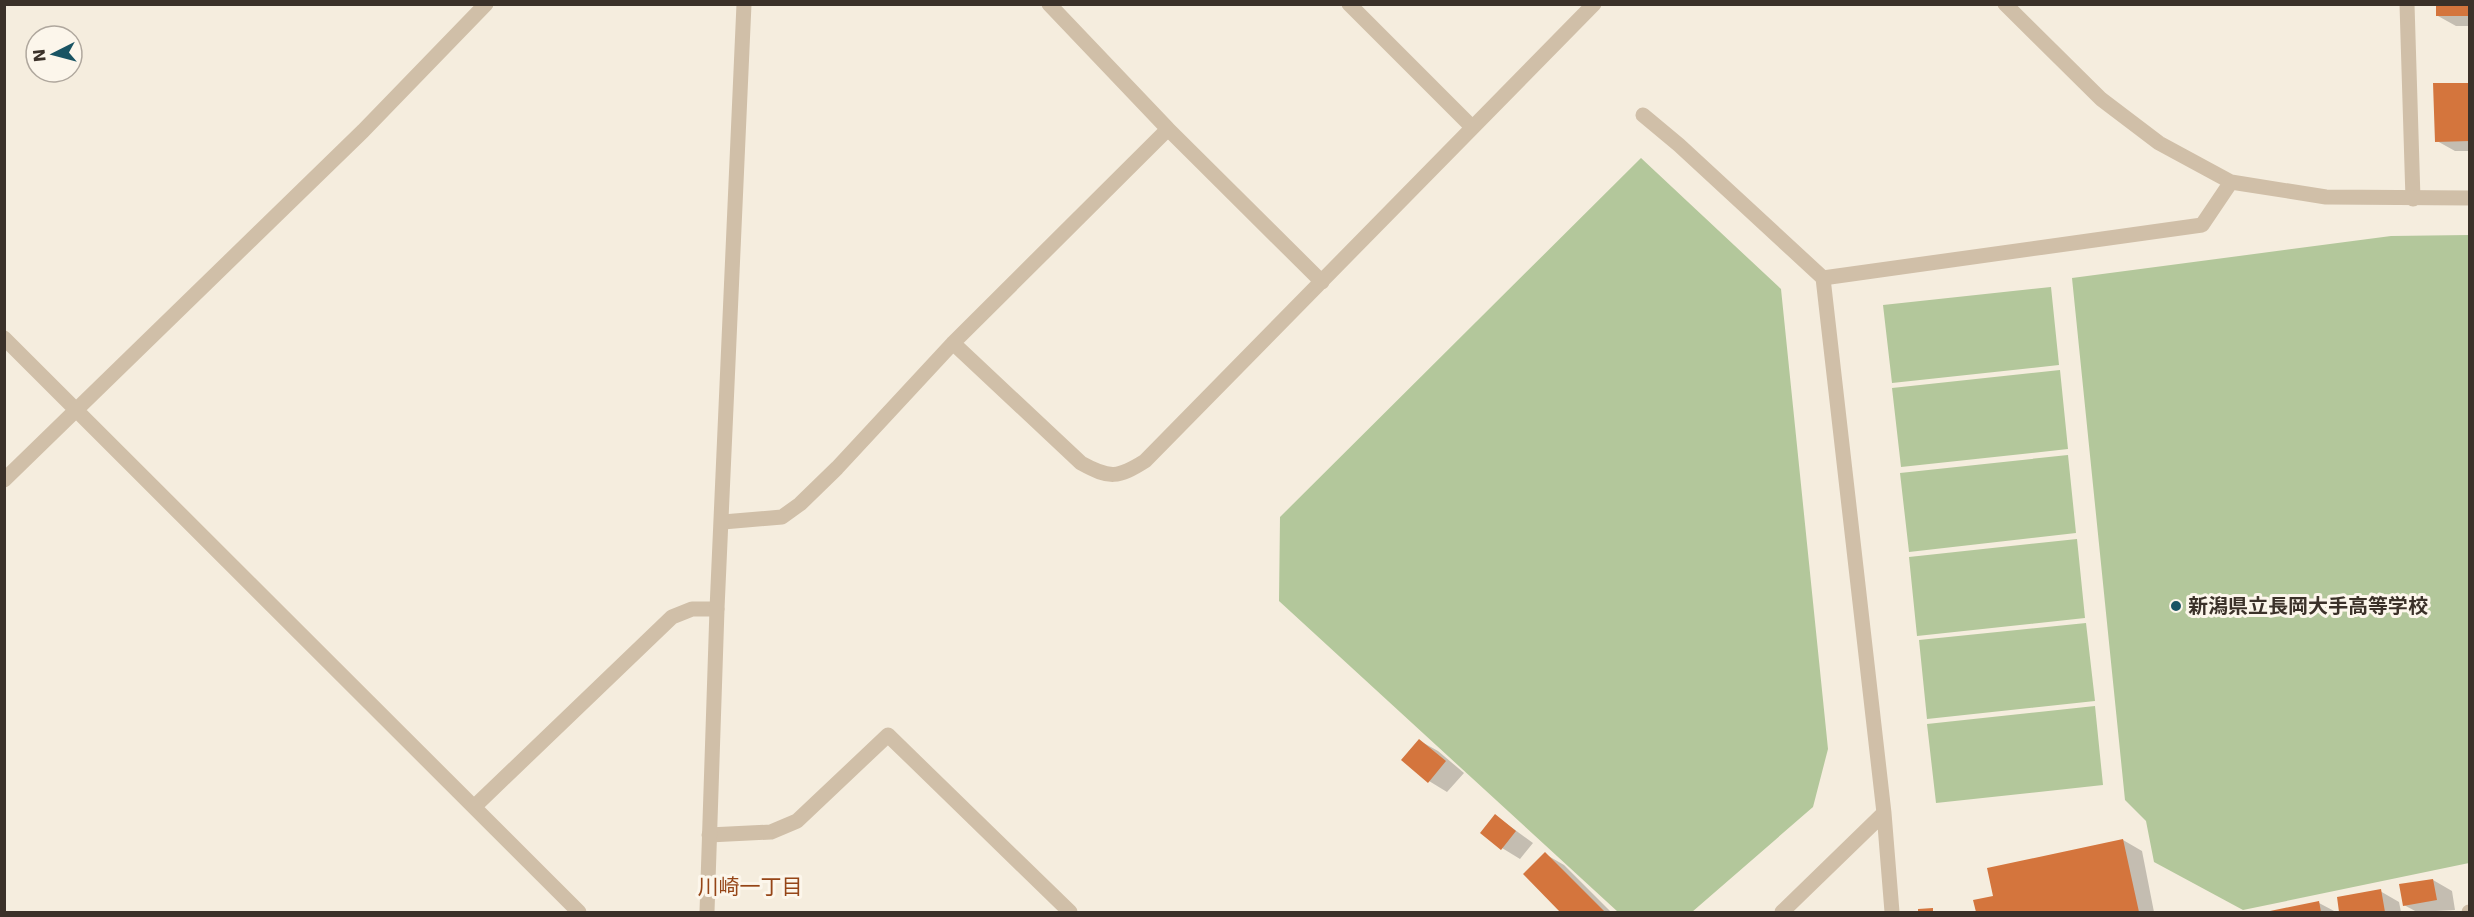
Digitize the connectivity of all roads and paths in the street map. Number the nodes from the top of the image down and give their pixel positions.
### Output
1 (486, 4) edge
2 (744, 4) edge
3 (1049, 4) edge
4 (1349, 4) edge
5 (1594, 4) edge
6 (2005, 4) edge
7 (2407, 4) edge
8 (1642, 115) dead end
9 (1472, 128) junction
10 (1168, 129) junction
11 (2231, 182) junction
12 (2469, 198) edge
13 (2413, 199) junction
14 (1823, 278) junction
15 (1322, 282) junction
16 (4, 338) edge
17 (953, 343) junction
18 (75, 410) junction
19 (4, 480) edge
20 (723, 522) junction
21 (717, 609) junction
22 (474, 807) junction
23 (1884, 813) junction
24 (709, 835) junction
25 (579, 912) edge
26 (707, 912) edge
27 (1070, 912) edge
28 (1782, 912) edge
29 (1892, 912) edge

1 - 18 street
2 - 20 street
3 - 10 street
4 - 9 street
5 - 9 street
6 - 11 street
7 - 13 street
8 - 14 street
9 - 15 street
10 - 15 street
10 - 17 street
11 - 13 street
11 - 14 street
12 - 13 street
14 - 23 street
15 - 17 street
16 - 18 street
17 - 20 street
18 - 19 street
18 - 22 street
20 - 21 street
21 - 22 street
21 - 24 street
22 - 25 street
23 - 28 street
23 - 29 street
24 - 26 street
24 - 27 street

